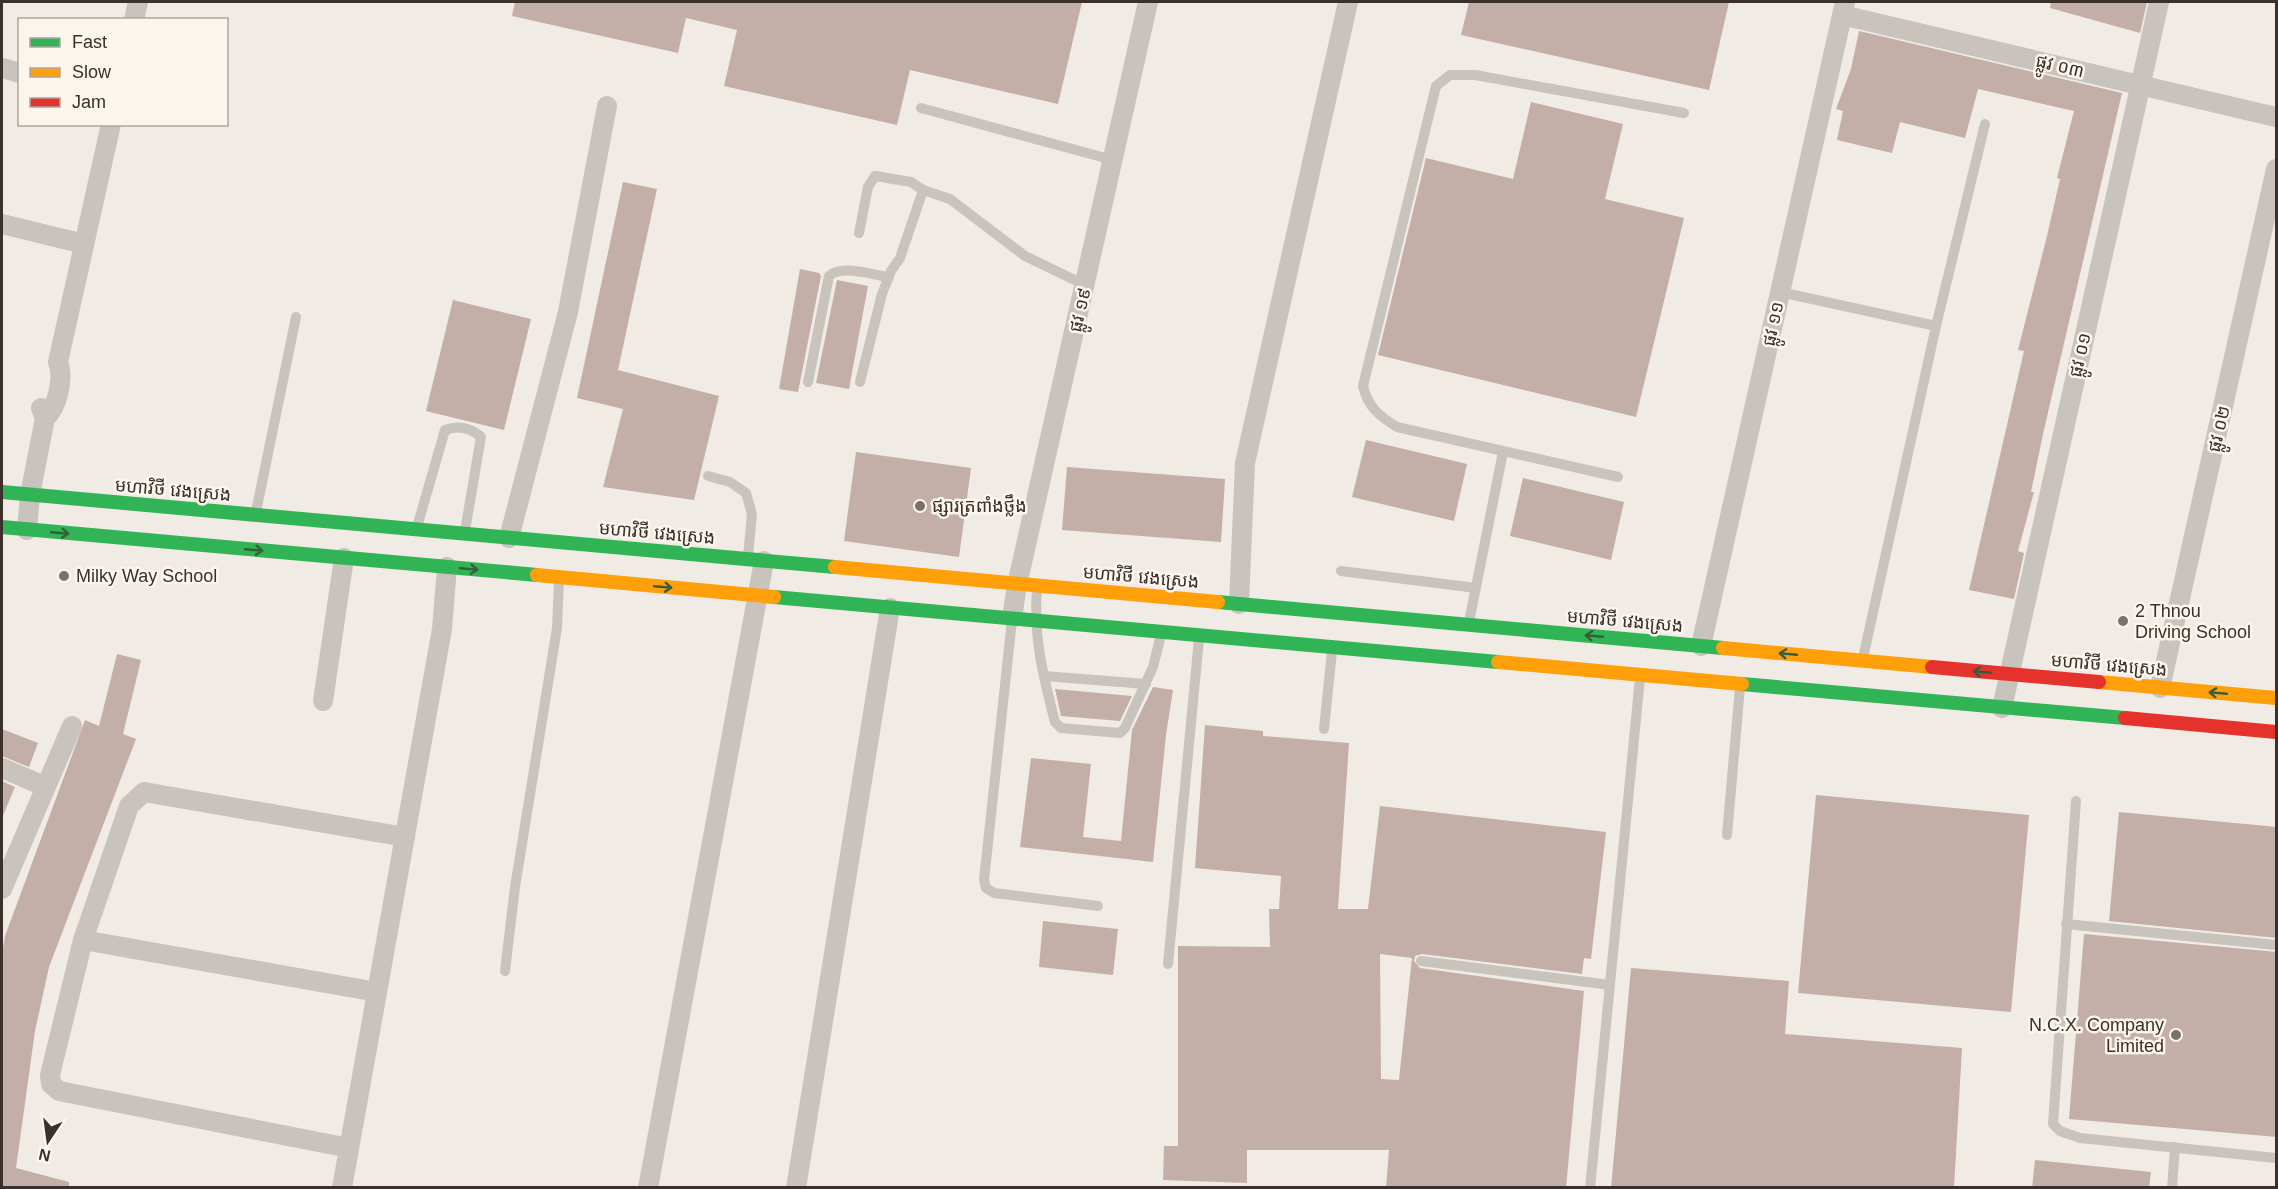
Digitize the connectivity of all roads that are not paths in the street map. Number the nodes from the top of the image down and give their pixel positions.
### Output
1 (138, 2) edge
2 (1148, 2) edge
3 (1348, 2) edge
4 (2159, 2) edge
5 (1844, 8) edge
6 (134, 18) edge
7 (2, 68) edge
8 (18, 72) edge
9 (2140, 84) junction
10 (607, 106) dead end
11 (921, 108) dead end
12 (1684, 113) dead end
13 (2277, 117) edge
14 (1985, 124) dead end
15 (111, 126) edge
16 (1113, 160) junction
17 (2277, 169) edge
18 (923, 190) junction
19 (2, 224) edge
20 (859, 233) dead end
21 (84, 244) junction
22 (889, 277) junction
23 (1085, 285) junction
24 (1780, 292) junction
25 (296, 317) dead end
26 (1936, 326) junction
27 (807, 382) dead end
28 (860, 382) dead end
29 (1503, 452) junction
30 (708, 476) dead end
31 (1618, 477) dead end
32 (2, 492) edge
33 (30, 495) junction
34 (256, 515) junction
35 (2, 528) edge
36 (27, 530) junction
37 (416, 530) junction
38 (464, 534) junction
39 (509, 538) junction
40 (344, 558) junction
41 (756, 560) junction
42 (447, 567) junction
43 (1341, 571) dead end
44 (559, 578) junction
45 (1017, 585) junction
46 (1038, 586) junction
47 (1476, 588) junction
48 (758, 596) junction
49 (1239, 604) junction
50 (890, 608) junction
51 (1012, 618) junction
52 (1035, 621) junction
53 (1468, 625) junction
54 (1162, 632) junction
55 (1200, 635) junction
56 (1701, 646) junction
57 (1332, 647) junction
58 (1862, 661) junction
59 (2008, 674) junction
60 (1640, 675) junction
61 (1044, 676) junction
62 (1146, 684) junction
63 (1741, 684) junction
64 (2160, 688) junction
65 (2276, 694) edge
66 (323, 701) dead end
67 (2002, 708) junction
68 (72, 726) dead end
69 (1324, 729) dead end
70 (2277, 732) edge
71 (2, 768) edge
72 (44, 786) junction
73 (2076, 801) dead end
74 (1727, 835) dead end
75 (405, 837) junction
76 (2, 889) edge
77 (1098, 906) dead end
78 (2066, 924) junction
79 (82, 940) junction
80 (2277, 945) edge
81 (1421, 961) dead end
82 (1168, 964) dead end
83 (505, 971) dead end
84 (1610, 985) junction
85 (377, 992) junction
86 (2175, 1147) junction
87 (349, 1148) junction
88 (2277, 1158) edge
89 (342, 1188) edge
90 (648, 1188) edge
91 (796, 1188) edge
92 (1590, 1188) edge
93 (2172, 1188) edge

1 - 6 street
2 - 16 street, ផ្លូវ ១៩
3 - 49 street
4 - 9 street, ផ្លូវ ០១
5 - 9 street, ផ្លូវ ០៣
5 - 24 street, ផ្លូវ ១១
7 - 8 street
9 - 13 street, ផ្លូវ ០៣
9 - 59 street, ផ្លូវ ០១
10 - 39 street
11 - 16 lane
12 - 29 lane
14 - 26 lane
15 - 21 street
16 - 23 street, ផ្លូវ ១៩
17 - 64 street, ផ្លូវ ០២
18 - 20 lane
18 - 22 lane
18 - 23 lane
19 - 21 street
21 - 33 street
22 - 27 lane
22 - 28 lane
23 - 45 street, ផ្លូវ ១៩
24 - 26 lane
24 - 56 street, ផ្លូវ ១១
25 - 34 lane
26 - 58 lane
29 - 31 lane
29 - 47 lane
30 - 41 lane
32 - 33 main road, មហាវិថី វេងស្រេង
33 - 34 main road, មហាវិថី វេងស្រេង
33 - 36 street
34 - 37 main road, មហាវិថី វេងស្រេង
35 - 36 main road
36 -> 40 main road
37 - 38 main road, មហាវិថី វេងស្រេង
37 - 38 lane
38 - 39 main road, មហាវិថី វេងស្រេង
39 - 41 main road, មហាវិថី វេងស្រេង
40 - 42 main road
40 - 66 street
41 - 45 main road, មហាវិថី វេងស្រេង
41 - 48 street
42 -> 44 main road
42 - 75 street
43 - 47 lane
44 -> 48 main road
44 - 83 lane
45 - 46 main road, មហាវិថី វេងស្រេង
45 - 51 street, ផ្លូវ ១៩
46 - 49 main road, មហាវិថី វេងស្រេង
46 - 52 lane
47 - 53 lane
48 - 50 main road
48 - 90 street
49 - 53 main road, មហាវិថី វេងស្រេង
50 - 51 main road
50 - 91 street
51 - 52 main road
51 - 77 lane
52 - 54 main road
52 - 61 lane
56 -> 53 main road, មហាវិថី វេងស្រេង
54 - 55 main road
54 - 62 lane
55 - 57 main road
55 - 82 lane
58 -> 56 main road, មហាវិថី វេងស្រេង
57 - 60 main road
57 - 69 lane
59 -> 58 main road, មហាវិថី វេងស្រេង
59 - 64 main road, មហាវិថី វេងស្រេង
59 - 67 street, ផ្លូវ ០១
60 - 63 main road
60 - 84 lane
61 - 62 lane
61 - 62 lane
63 - 67 main road
63 - 74 lane
65 -> 64 main road, មហាវិថី វេងស្រេង
67 - 70 main road
68 - 72 street
71 - 72 street
72 - 76 street
73 - 78 lane
75 - 79 street
75 - 85 street
78 - 80 lane
78 - 86 lane
79 - 85 street
79 - 87 street
81 - 84 lane
84 - 92 lane
85 - 87 street
86 - 88 lane
86 - 93 lane
87 - 89 street

